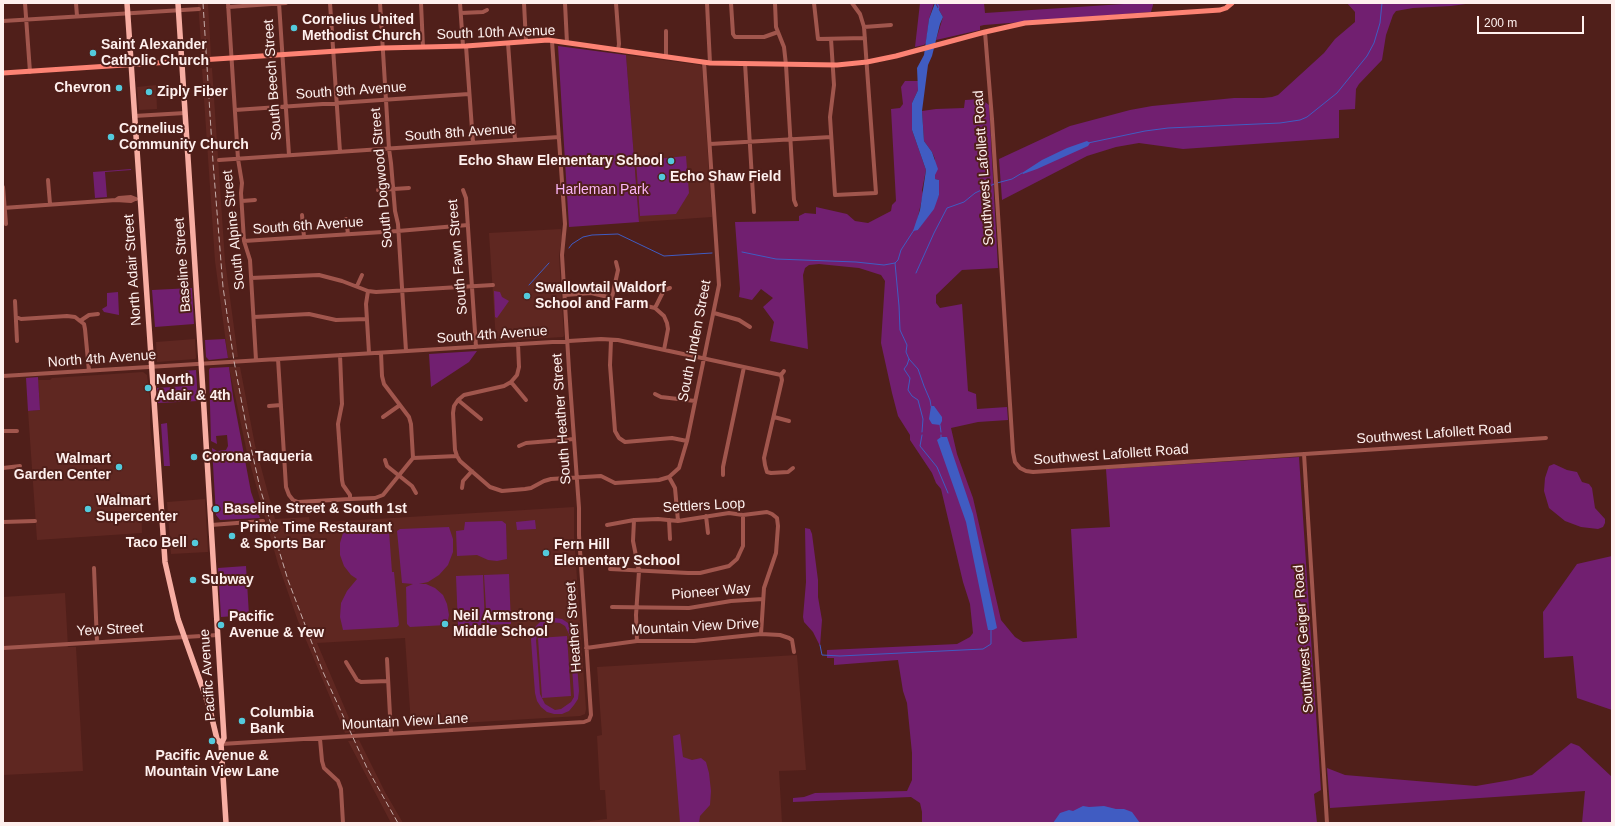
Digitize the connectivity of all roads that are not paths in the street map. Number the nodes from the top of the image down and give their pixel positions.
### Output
1 (25, 3) edge
2 (76, 3) edge
3 (127, 3) edge
4 (178, 3) edge
5 (279, 3) edge
6 (286, 3) edge
7 (330, 3) edge
8 (380, 3) edge
9 (421, 3) edge
10 (460, 3) edge
11 (524, 3) edge
12 (565, 3) edge
13 (616, 3) edge
14 (708, 3) edge
15 (731, 3) edge
16 (775, 3) edge
17 (814, 3) edge
18 (852, 3) edge
19 (1232, 3) edge
20 (228, 5) edge
21 (199, 9) dead end
22 (178, 10) junction
23 (487, 10) dead end
24 (128, 13) junction
25 (461, 13) junction
26 (76, 16) junction
27 (26, 20) junction
28 (3, 21) edge
29 (891, 25) dead end
30 (864, 27) junction
31 (666, 31) dead end
32 (778, 32) junction
33 (985, 32) junction
34 (865, 38) junction
35 (831, 39) junction
36 (552, 41) junction
37 (526, 42) junction
38 (508, 43) junction
39 (567, 43) junction
40 (465, 46) junction
41 (423, 47) junction
42 (383, 48) junction
43 (618, 50) junction
44 (333, 52) junction
45 (282, 55) junction
46 (666, 57) junction
47 (232, 58) junction
48 (182, 61) junction
49 (707, 62) junction
50 (867, 62) junction
51 (745, 63) junction
52 (786, 64) junction
53 (131, 65) junction
54 (833, 65) junction
55 (30, 72) junction
56 (3, 73) edge
57 (470, 94) junction
58 (386, 100) junction
59 (336, 103) junction
60 (286, 106) junction
61 (235, 110) junction
62 (185, 113) junction
63 (134, 116) junction
64 (559, 137) junction
65 (831, 137) junction
66 (791, 139) junction
67 (515, 140) junction
68 (750, 142) junction
69 (473, 143) junction
70 (710, 144) junction
71 (389, 149) junction
72 (340, 152) junction
73 (289, 155) junction
74 (238, 159) junction
75 (218, 160) dead end
76 (48, 180) dead end
77 (3, 187) edge
78 (409, 188) dead end
79 (378, 190) dead end
80 (393, 190) junction
81 (463, 190) dead end
82 (137, 199) junction
83 (255, 200) dead end
84 (242, 201) junction
85 (50, 204) junction
86 (796, 205) dead end
87 (4, 208) edge
88 (754, 212) dead end
89 (302, 215) dead end
90 (346, 219) dead end
91 (6, 224) dead end
92 (468, 225) junction
93 (398, 231) junction
94 (348, 234) junction
95 (304, 237) junction
96 (244, 241) junction
97 (616, 262) dead end
98 (362, 275) dead end
99 (251, 278) junction
100 (493, 285) dead end
101 (357, 286) junction
102 (472, 286) junction
103 (670, 288) dead end
104 (402, 290) junction
105 (368, 291) junction
106 (565, 295) junction
107 (612, 297) junction
108 (15, 301) dead end
109 (655, 308) junction
110 (714, 313) junction
111 (98, 314) dead end
112 (16, 317) junction
113 (254, 317) junction
114 (366, 319) junction
115 (80, 320) junction
116 (750, 327) dead end
117 (611, 340) junction
118 (17, 341) dead end
119 (568, 341) junction
120 (518, 344) junction
121 (476, 347) junction
122 (664, 350) junction
123 (406, 351) junction
124 (369, 353) junction
125 (380, 353) junction
126 (340, 355) junction
127 (278, 359) junction
128 (704, 359) junction
129 (256, 360) junction
130 (202, 363) junction
131 (151, 367) junction
132 (744, 367) junction
133 (89, 371) junction
134 (784, 371) dead end
135 (781, 375) junction
136 (3, 376) edge
137 (511, 382) junction
138 (655, 394) dead end
139 (458, 400) junction
140 (526, 400) dead end
141 (695, 401) junction
142 (400, 404) junction
143 (280, 405) junction
144 (269, 406) dead end
145 (383, 417) dead end
146 (774, 417) junction
147 (481, 419) dead end
148 (789, 421) dead end
149 (3, 431) edge
150 (17, 431) dead end
151 (1546, 438) dead end
152 (574, 439) junction
153 (687, 441) junction
154 (519, 446) dead end
155 (1304, 454) junction
156 (457, 456) junction
157 (413, 458) junction
158 (385, 460) dead end
159 (20, 466) dead end
160 (3, 468) edge
161 (793, 468) dead end
162 (472, 471) junction
163 (723, 475) dead end
164 (399, 476) junction
165 (576, 477) junction
166 (669, 477) junction
167 (462, 488) dead end
168 (416, 493) dead end
169 (350, 500) junction
170 (579, 508) joint
171 (743, 515) junction
172 (706, 516) junction
173 (634, 520) junction
174 (669, 520) junction
175 (678, 520) junction
176 (35, 521) dead end
177 (263, 521) dead end
178 (3, 522) edge
179 (211, 525) junction
180 (607, 525) dead end
181 (708, 533) dead end
182 (670, 539) dead end
183 (94, 568) dead end
184 (610, 569) dead end
185 (639, 571) junction
186 (763, 599) junction
187 (612, 607) dead end
188 (637, 607) junction
189 (761, 634) junction
190 (218, 635) junction
191 (184, 637) junction
192 (636, 641) junction
193 (97, 642) junction
194 (3, 648) edge
195 (586, 648) junction
196 (794, 652) dead end
197 (387, 659) dead end
198 (346, 662) dead end
199 (388, 681) junction
200 (590, 720) joint
201 (391, 734) junction
202 (320, 739) junction
203 (221, 744) junction
204 (226, 823) edge
205 (343, 823) edge
206 (1328, 823) edge

1 - 27 street
2 - 26 street
3 - 24 highway, North Adair Street
4 - 22 highway, Baseline Street
5 - 6 street
5 - 20 street
5 - 45 street, South Beech Street
7 - 44 street
8 - 42 street, South Dogwood Street
9 - 41 street
10 - 25 street
11 - 37 street
12 - 39 street
13 - 43 street
14 - 49 street, South Linden Street
15 - 32 street
16 - 32 street
17 - 35 street
18 - 30 street
19 - 33 main road, South 10th Avenue
20 - 47 street, South Alpine Street
21 - 22 street
22 - 24 street
22 - 48 highway, Baseline Street
23 - 25 street
24 - 26 street
24 - 53 highway, North Adair Street
25 - 40 street
26 - 27 street
27 - 28 street
27 - 55 street
29 - 30 street
30 - 34 street
31 - 46 street
32 - 52 street
33 - 50 main road, South 10th Avenue
33 - 155 street, Southwest Lafollett Road
34 - 35 street
34 - 50 street
35 - 54 street
36 - 37 main road, South 10th Avenue
36 - 39 main road, South 10th Avenue
36 - 64 street, South Heather Street
37 - 38 main road, South 10th Avenue
38 - 40 main road, South 10th Avenue
38 - 67 street
39 - 43 main road, South 10th Avenue
40 - 41 main road, South 10th Avenue
40 - 57 street
41 - 42 main road, South 10th Avenue
42 - 44 main road, South 10th Avenue
42 - 58 street, South Dogwood Street
43 - 46 main road, South 10th Avenue
44 - 45 main road, South 10th Avenue
44 - 59 street
45 - 47 main road, South 10th Avenue
45 - 60 street, South Beech Street
46 - 49 main road, South 10th Avenue
47 - 48 main road, South 10th Avenue
47 - 61 street, South Alpine Street
48 - 53 main road, South 10th Avenue
48 - 62 highway, Baseline Street
49 - 51 main road, South 10th Avenue
49 - 70 street, South Linden Street
50 - 54 main road, South 10th Avenue
50 - 65 street
51 - 52 main road, South 10th Avenue
51 - 68 street
52 - 54 main road, South 10th Avenue
52 - 66 street
53 - 55 main road, South 10th Avenue
53 - 63 highway, North Adair Street
54 - 65 street
55 - 56 main road, South 10th Avenue
57 - 58 street, South 9th Avenue
57 - 69 street
58 - 59 street, South 9th Avenue
58 - 71 street, South Dogwood Street
59 - 60 street, South 9th Avenue
59 - 72 street
60 - 61 street, South 9th Avenue
60 - 73 street, South Beech Street
61 - 74 street, South Alpine Street
62 - 63 street
62 - 130 highway, Baseline Street
63 - 82 highway, North Adair Street
64 - 67 street, South 8th Avenue
64 - 106 street, South Heather Street
65 - 66 street
66 - 68 street
66 - 86 street
67 - 69 street, South 8th Avenue
68 - 70 street
68 - 88 street
69 - 71 street, South 8th Avenue
70 - 110 street, South Linden Street
71 - 72 street, South 8th Avenue
71 - 80 street, South Dogwood Street
72 - 73 street, South 8th Avenue
73 - 74 street, South 8th Avenue
74 - 75 street, South 8th Avenue
74 - 84 street, South Alpine Street
76 - 85 street
77 - 87 street
78 - 80 street
79 - 80 street
80 - 93 street, South Dogwood Street
81 - 92 street, South Fawn Street
82 - 85 street
82 - 131 highway, North Adair Street
83 - 84 street
84 - 96 street, South Alpine Street
85 - 87 street
87 - 91 street
89 - 95 street
90 - 94 street
92 - 93 street, South 6th Avenue
92 - 102 street, South Fawn Street
93 - 94 street, South 6th Avenue
93 - 104 street, South Dogwood Street
94 - 95 street, South 6th Avenue
95 - 96 street, South 6th Avenue
96 - 99 street, South Alpine Street
97 - 107 street
98 - 101 street
99 - 101 street
99 - 113 street, South Alpine Street
100 - 102 street
101 - 105 street
102 - 104 street
102 - 121 street, South Fawn Street
103 - 109 street
104 - 105 street
104 - 123 street, South Dogwood Street
105 - 114 street
106 - 107 street
106 - 119 street, South Heather Street
107 - 109 street
108 - 112 street
109 - 122 street
110 - 116 street
110 - 128 street, South Linden Street
111 - 115 street
112 - 115 street
112 - 118 street
113 - 114 street
113 - 129 street, South Alpine Street
114 - 124 street
115 - 133 street
117 - 119 street, South 4th Avenue
117 - 122 street, South 4th Avenue
117 - 153 street
119 - 120 street, South 4th Avenue
119 - 152 street, South Heather Street
120 - 121 street, South 4th Avenue
120 - 137 street
121 - 123 street, South 4th Avenue
122 - 128 street, South 4th Avenue
123 - 125 street, South 4th Avenue
124 - 125 street, South 4th Avenue
124 - 126 street, South 4th Avenue
125 - 142 street
126 - 127 street, South 4th Avenue
126 - 169 street
127 - 129 street, South 4th Avenue
127 - 143 street
128 - 132 street, South 4th Avenue
128 - 141 street, South Linden Street
129 - 130 street, South 4th Avenue
130 - 131 street, North 4th Avenue
130 - 179 highway, Baseline Street
131 - 133 street, North 4th Avenue
131 - 191 highway, North Adair Street
132 - 135 street, South 4th Avenue
132 - 163 street
133 - 136 street, North 4th Avenue
134 - 135 street
135 - 146 street
137 - 139 street
137 - 140 street
138 - 141 street
139 - 147 street
139 - 156 street
141 - 153 street, South Linden Street
142 - 145 street
142 - 157 street
143 - 144 street
143 - 169 street
146 - 148 street
146 - 161 street
149 - 150 street
151 - 155 street, Southwest Lafollett Road
152 - 154 street
152 - 165 street, South Heather Street
153 - 166 street, South Linden Street
155 - 206 street, Southwest Geiger Road
156 - 157 street
156 - 162 street
157 - 164 street
158 - 164 street
159 - 160 street
162 - 165 street
162 - 167 street
164 - 168 street
164 - 169 street
165 - 166 street
165 - 170 street, South Heather Street
166 - 175 street
170 - 195 street, Heather Street
171 - 172 street, Settlers Loop
171 - 185 street
171 - 186 street, Settlers Loop
172 - 175 street, Settlers Loop
172 - 181 street
173 - 174 street, Settlers Loop
173 - 180 street, Settlers Loop
173 - 185 street
174 - 175 street, Settlers Loop
174 - 182 street
176 - 178 street
177 - 179 street
179 - 190 highway, Pacific Avenue
183 - 193 street
184 - 185 street
185 - 188 street
186 - 188 street, Pioneer Way
186 - 189 street, Settlers Loop
187 - 188 street, Pioneer Way
188 - 192 street
189 - 192 street, Mountain View Drive
189 - 196 street, Mountain View Drive
190 - 191 street, Yew Street
190 - 203 highway, Pacific Avenue
191 - 193 street, Yew Street
191 - 203 highway, North Adair Street
192 - 195 street, Mountain View Drive
193 - 194 street, Yew Street
195 - 200 street, Heather Street
197 - 199 street
198 - 199 street
199 - 201 street
200 - 201 street, Mountain View Lane
201 - 202 street, Mountain View Lane
202 - 203 street, Mountain View Lane
202 - 205 street
203 - 204 highway, Pacific Avenue

